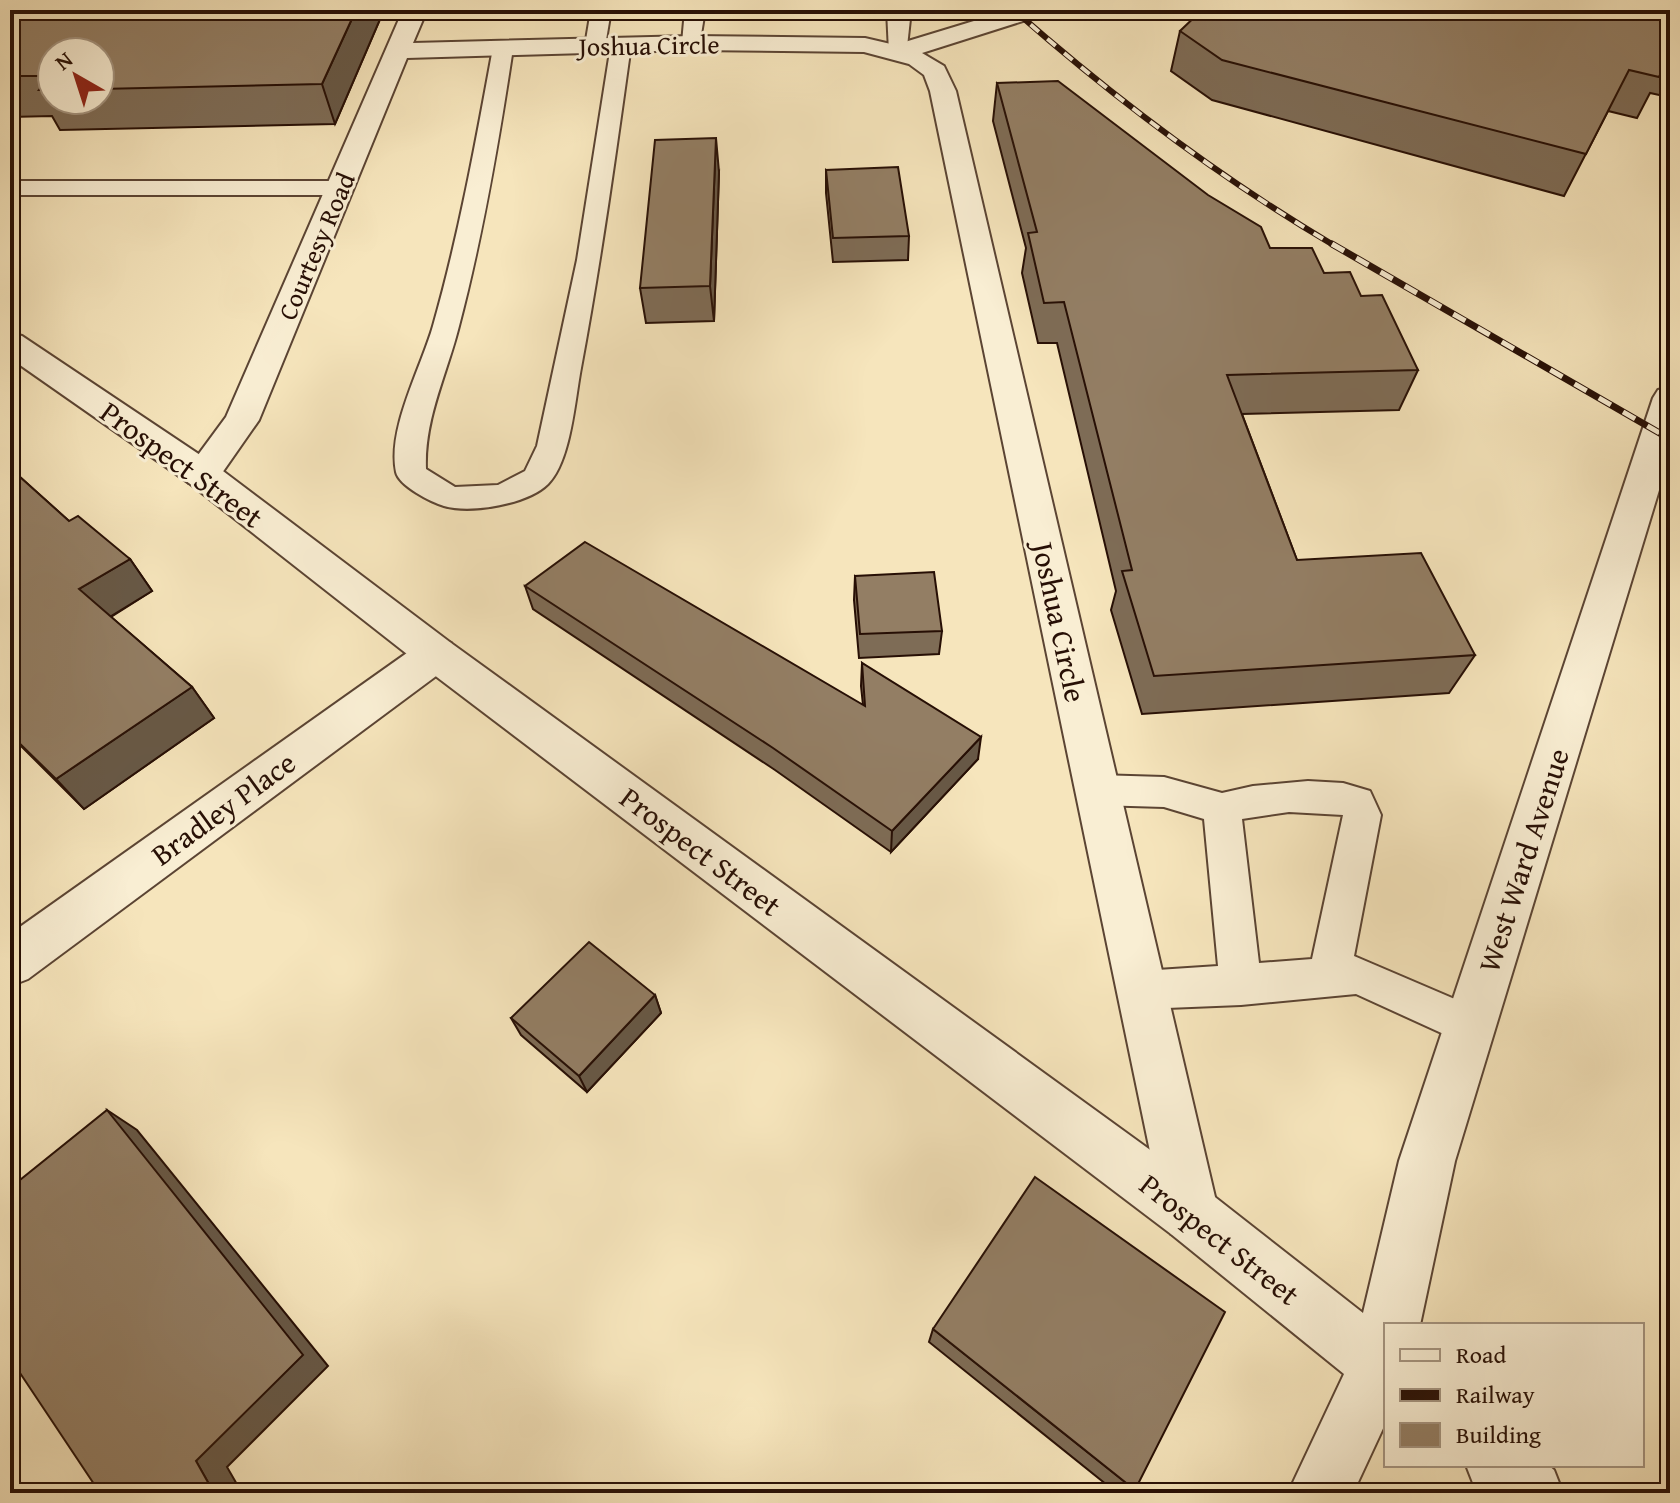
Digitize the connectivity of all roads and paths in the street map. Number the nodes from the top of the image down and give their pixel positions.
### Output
1 (415, 10) edge
2 (601, 10) edge
3 (897, 10) edge
4 (1034, 10) edge
5 (694, 27) edge
6 (608, 45) junction
7 (503, 48) junction
8 (398, 51) junction
9 (899, 52) junction
10 (10, 188) edge
11 (340, 188) junction
12 (10, 343) edge
13 (1670, 398) edge
14 (202, 474) junction
15 (436, 654) junction
16 (1097, 790) junction
17 (1222, 809) junction
18 (10, 963) edge
19 (1329, 978) junction
20 (1241, 986) junction
21 (1142, 990) junction
22 (1470, 1026) junction
23 (1191, 1214) junction
24 (1392, 1323) edge
25 (1384, 1349) edge
26 (1384, 1354) edge
27 (1500, 1467) edge
28 (1320, 1493) edge
29 (1531, 1493) edge

1 - 8 street, Courtesy Road
2 - 6 lane
3 - 9 lane
4 - 9 street, Joshua Circle
5 - 6 street, Joshua Circle
5 - 9 street, Joshua Circle
6 - 7 street, Joshua Circle
6 - 7 lane
7 - 8 street, Joshua Circle
8 - 11 street, Courtesy Road
9 - 16 street, Joshua Circle
10 - 11 lane
11 - 14 street, Courtesy Road
12 - 14 street, Prospect Street
13 - 22 street, West Ward Avenue
14 - 15 street, Prospect Street
15 - 18 street, Bradley Place
15 - 23 street, Prospect Street
16 - 17 lane
16 - 21 street, Joshua Circle
17 - 19 lane
17 - 20 lane
19 - 20 lane
19 - 22 lane
20 - 21 lane
21 - 23 street, Joshua Circle
22 - 24 street, West Ward Avenue
23 - 25 street, Prospect Street
26 - 28 street, West Ward Avenue
27 - 29 street

